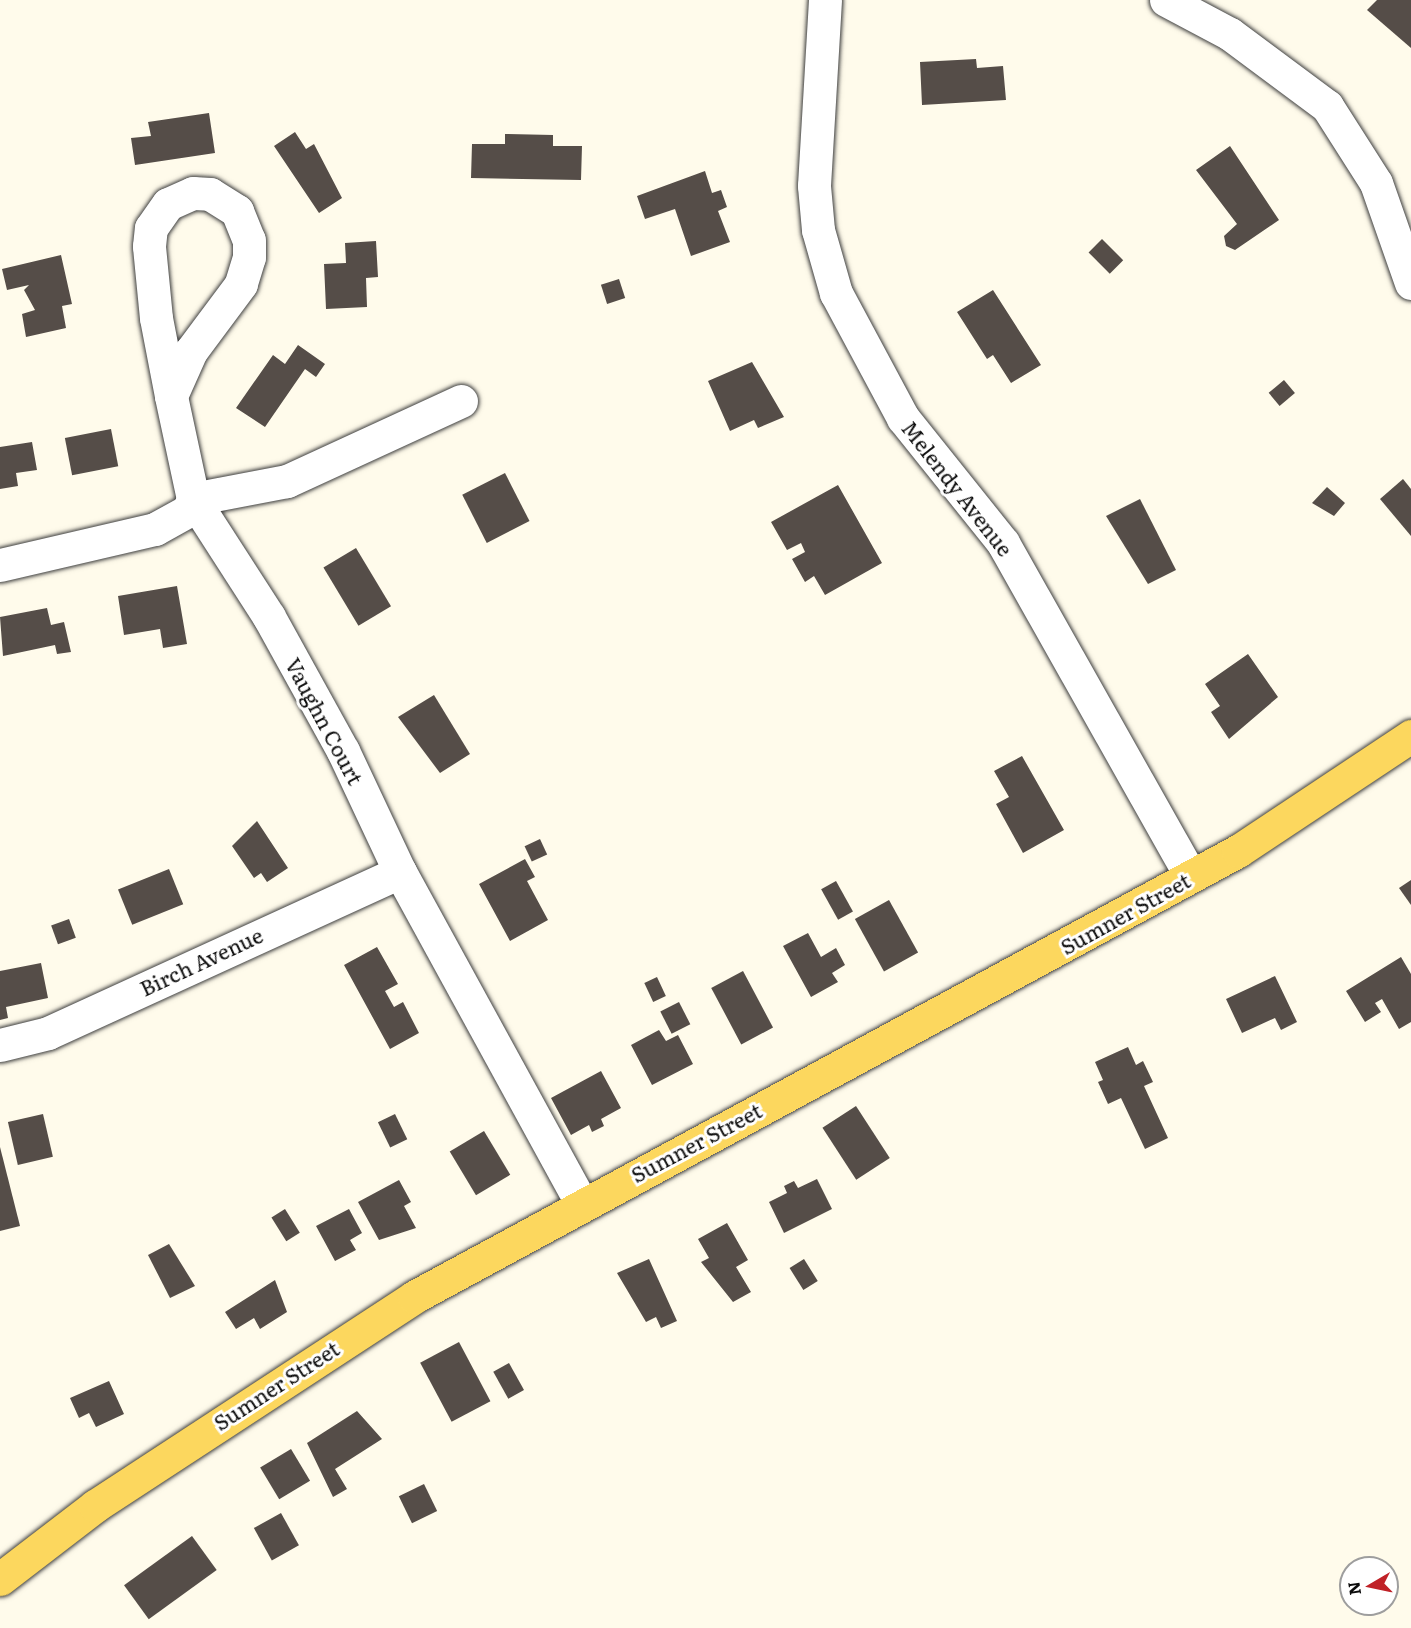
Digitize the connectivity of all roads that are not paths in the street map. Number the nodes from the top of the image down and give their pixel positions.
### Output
1 (825, 0) edge
2 (1166, 0) edge
3 (1411, 283) edge
4 (171, 396) junction
5 (461, 400) dead end
6 (193, 499) junction
7 (0, 565) edge
8 (1411, 736) edge
9 (400, 872) junction
10 (1191, 876) junction
11 (0, 1046) edge
12 (581, 1202) junction
13 (0, 1579) edge

1 - 10 street, Melendy Avenue
2 - 3 street
4 - 4 street
4 - 6 street
5 - 6 street
6 - 7 street
6 - 9 street, Vaughn Court
8 - 10 main road, Sumner Street
9 - 11 street, Birch Avenue
9 - 12 street, Vaughn Court
10 - 12 main road, Sumner Street
12 - 13 main road, Sumner Street

